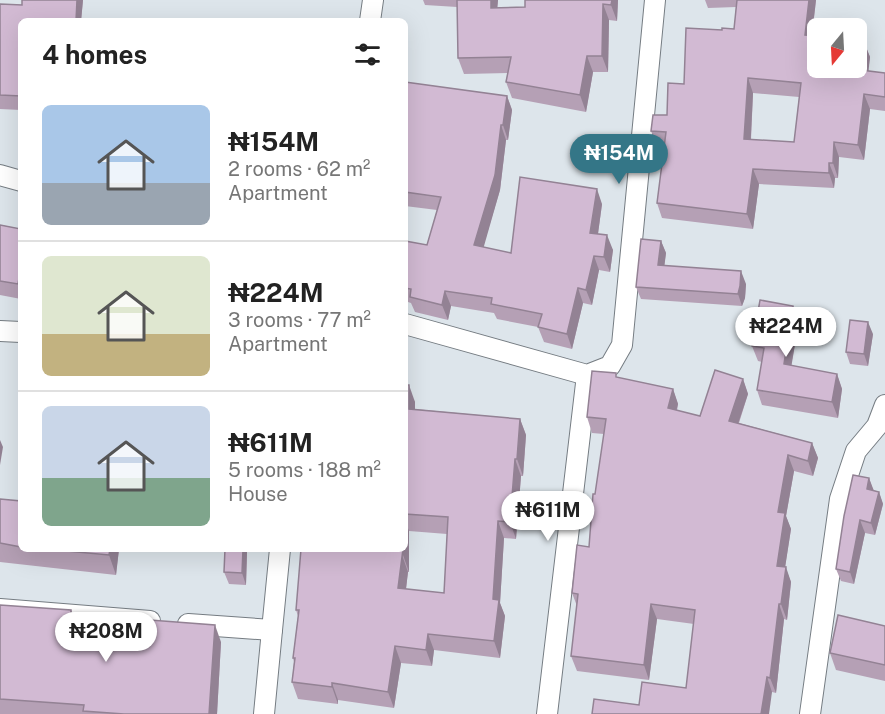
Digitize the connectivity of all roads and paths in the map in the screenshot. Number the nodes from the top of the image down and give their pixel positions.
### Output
1 (373, 0) edge
2 (655, 0) edge
3 (370, 18) edge
4 (0, 175) edge
5 (18, 180) edge
6 (408, 325) edge
7 (0, 331) edge
8 (18, 332) edge
9 (587, 375) junction
10 (885, 405) edge
11 (881, 426) edge
12 (280, 552) edge
13 (0, 609) edge
14 (272, 630) junction
15 (264, 714) edge
16 (547, 714) edge
17 (810, 714) edge

1 - 3 street
2 - 9 street
4 - 5 street
6 - 9 street
7 - 8 street
9 - 16 street
10 - 11 street
11 - 17 street
12 - 14 street
13 - 14 street
14 - 15 street

